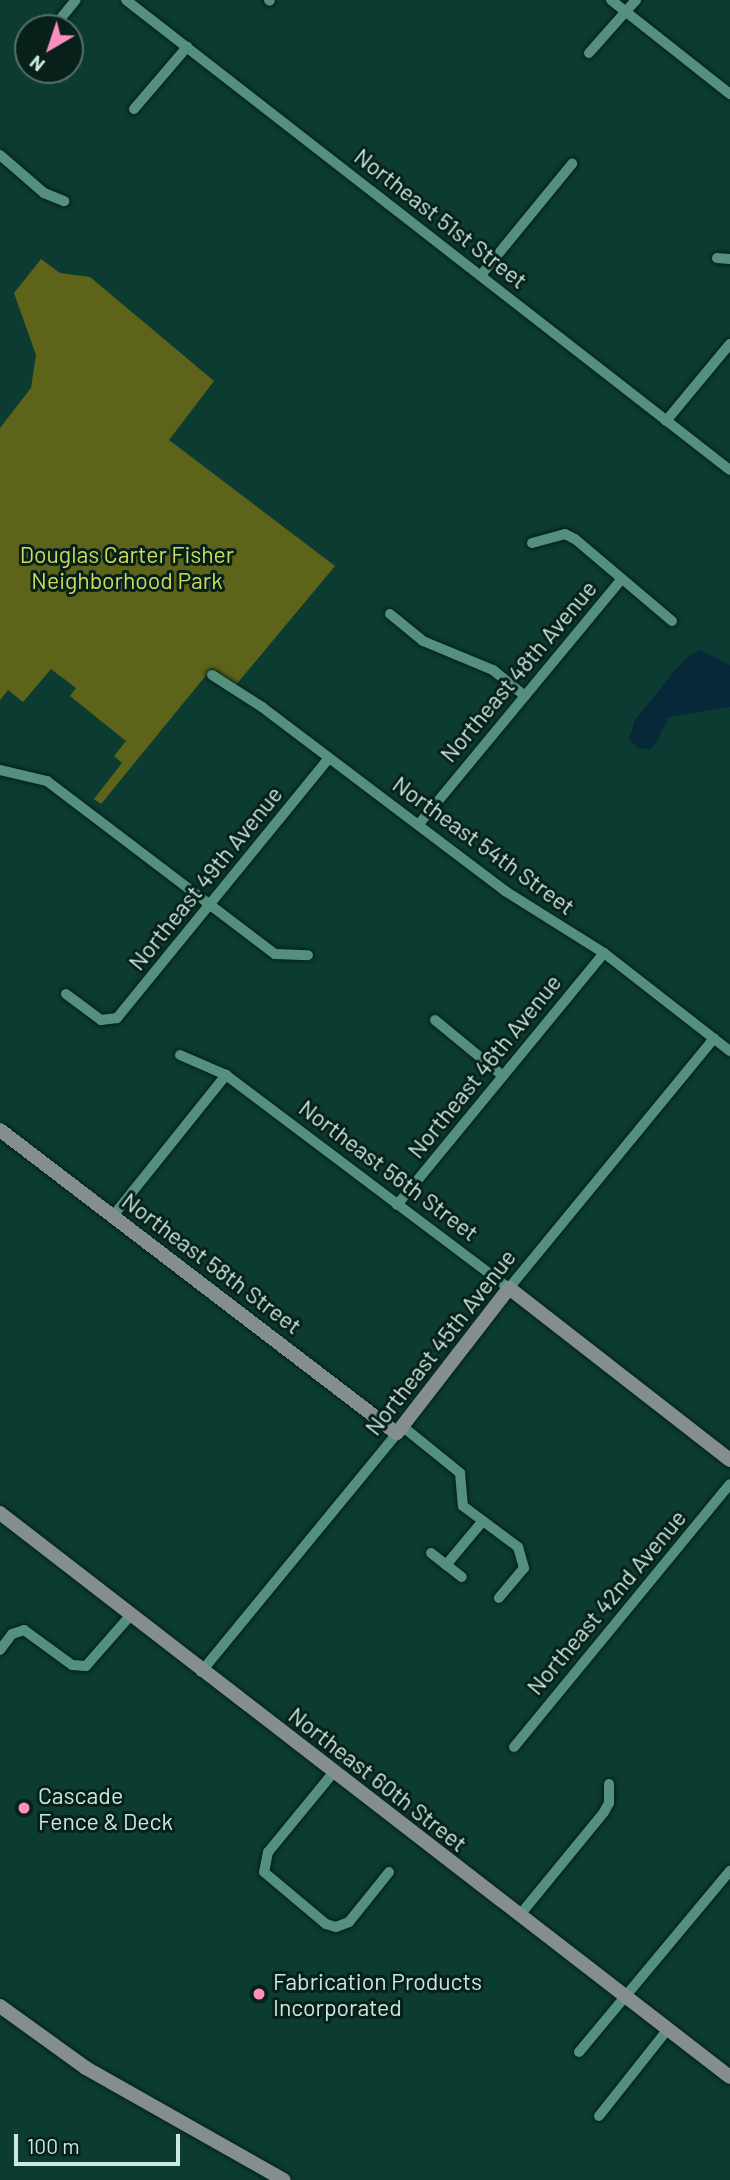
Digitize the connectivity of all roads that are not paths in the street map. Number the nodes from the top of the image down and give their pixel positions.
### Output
1 (76, 0) edge
2 (126, 0) edge
3 (611, 0) edge
4 (636, 0) edge
5 (627, 12) junction
6 (64, 14) edge
7 (187, 47) junction
8 (589, 53) dead end
9 (730, 94) edge
10 (134, 109) dead end
11 (0, 155) edge
12 (572, 164) dead end
13 (64, 201) dead end
14 (717, 258) dead end
15 (730, 259) edge
16 (481, 275) junction
17 (730, 344) edge
18 (666, 421) junction
19 (730, 470) edge
20 (532, 543) dead end
21 (622, 579) junction
22 (390, 614) dead end
23 (672, 621) dead end
24 (212, 675) dead end
25 (525, 696) junction
26 (329, 758) junction
27 (0, 770) edge
28 (419, 824) junction
29 (210, 906) junction
30 (604, 953) junction
31 (308, 955) dead end
32 (66, 994) dead end
33 (435, 1020) dead end
34 (714, 1038) junction
35 (730, 1051) edge
36 (180, 1055) dead end
37 (226, 1075) junction
38 (503, 1076) junction
39 (0, 1130) edge
40 (397, 1205) junction
41 (113, 1216) junction
42 (509, 1288) junction
43 (399, 1429) junction
44 (730, 1460) edge
45 (730, 1484) edge
46 (0, 1513) edge
47 (482, 1522) junction
48 (431, 1553) dead end
49 (446, 1565) junction
50 (462, 1577) dead end
51 (499, 1598) dead end
52 (130, 1616) junction
53 (0, 1650) edge
54 (201, 1672) junction
55 (514, 1747) dead end
56 (333, 1773) junction
57 (609, 1784) dead end
58 (730, 1871) edge
59 (389, 1872) dead end
60 (519, 1916) junction
61 (626, 1998) junction
62 (0, 2006) edge
63 (668, 2029) junction
64 (579, 2052) dead end
65 (730, 2077) edge
66 (599, 2116) dead end
67 (284, 2180) edge

1 - 6 street
2 - 7 street, Northeast 51st Street
3 - 5 street
4 - 5 street
5 - 8 street
5 - 9 street
7 - 10 street
7 - 16 street, Northeast 51st Street
11 - 13 street
12 - 16 street
14 - 15 street
16 - 18 street, Northeast 51st Street
17 - 18 street
18 - 19 street, Northeast 51st Street
20 - 21 street
21 - 23 street
21 - 25 street, Northeast 48th Avenue
22 - 25 street
24 - 26 street, Northeast 54th Street
25 - 28 street, Northeast 48th Avenue
26 - 28 street, Northeast 54th Street
26 - 29 street, Northeast 49th Avenue
27 - 29 street
28 - 30 street, Northeast 54th Street
29 - 31 street
29 - 32 street, Northeast 49th Avenue
30 - 34 street, Northeast 54th Street
30 - 38 street, Northeast 46th Avenue
33 - 38 street
34 - 35 street, Northeast 54th Street
34 - 42 street, Northeast 45th Avenue
36 - 37 street, Northeast 56th Street
37 - 40 street, Northeast 56th Street
37 - 41 street
38 - 40 street, Northeast 46th Avenue
39 - 41 street, Northeast 58th Street
40 - 42 street, Northeast 56th Street
41 - 43 street, Northeast 58th Street
42 - 43 street, Northeast 45th Avenue
42 - 44 street, Northeast 56th Street
43 - 47 street
43 - 54 street, Northeast 45th Avenue
45 - 55 street, Northeast 42nd Avenue
46 - 52 street, Northeast 60th Street
47 - 49 street
47 - 51 street
48 - 49 street
49 - 50 street
52 - 53 street
52 - 54 street, Northeast 60th Street
54 - 56 street, Northeast 60th Street
56 - 59 street
56 - 60 street, Northeast 60th Street
57 - 60 street
58 - 61 street
60 - 61 street, Northeast 60th Street
61 - 63 street, Northeast 60th Street
61 - 64 street
62 - 67 street
63 - 65 street, Northeast 60th Street
63 - 66 street

